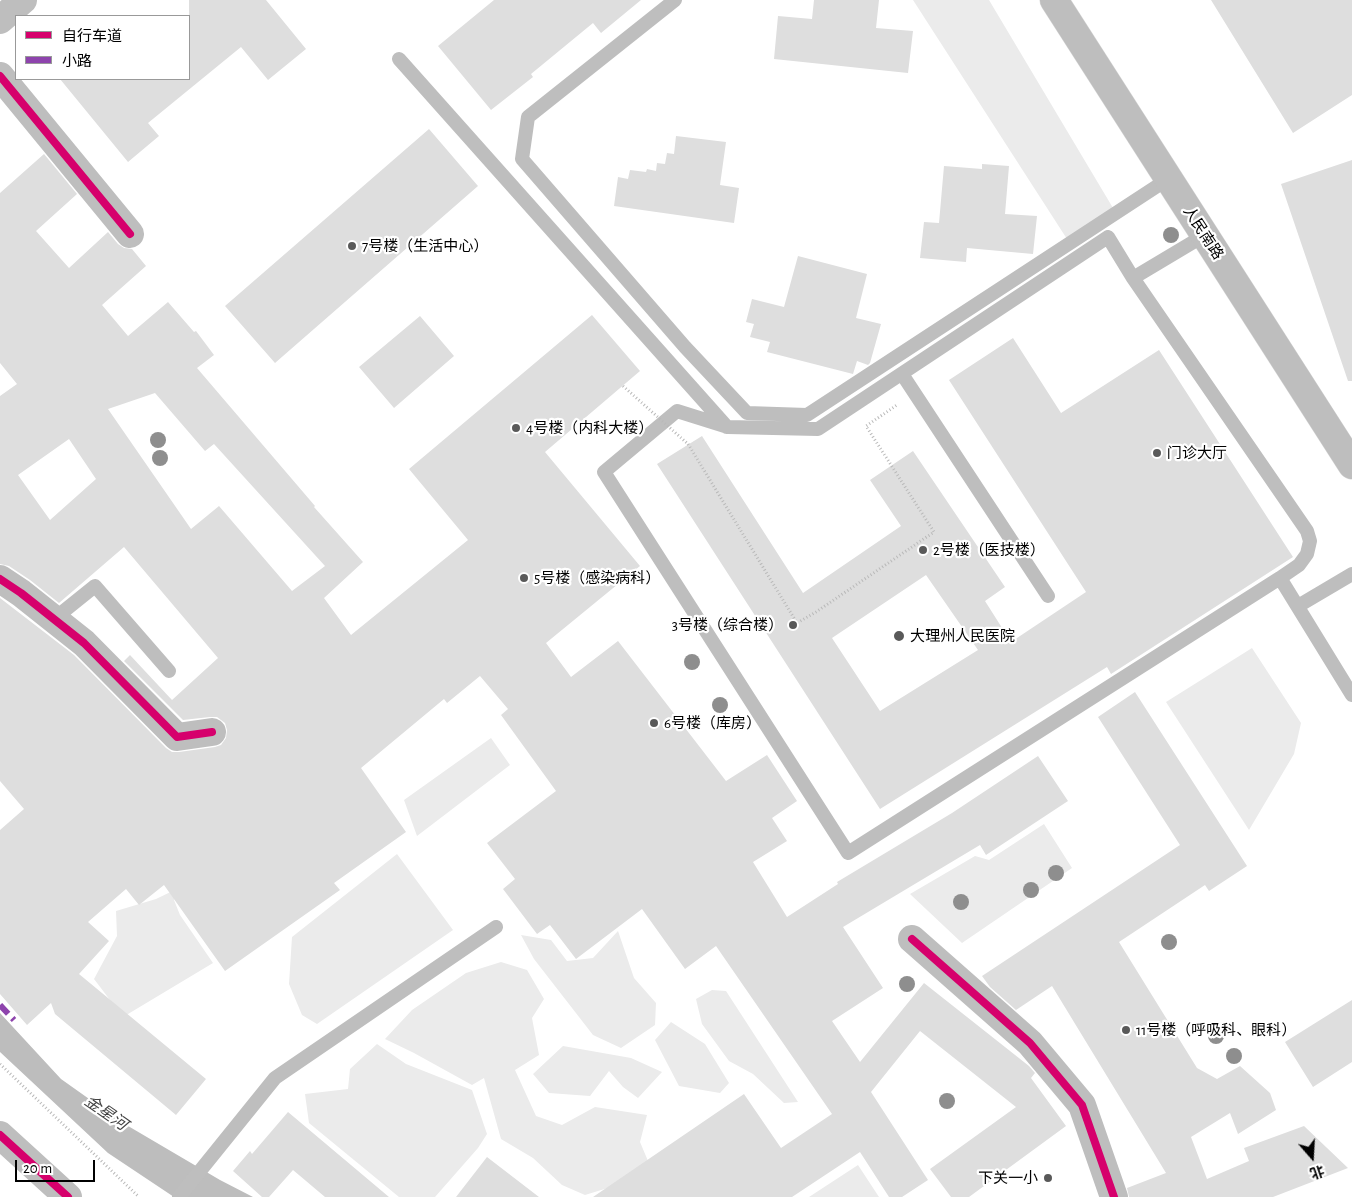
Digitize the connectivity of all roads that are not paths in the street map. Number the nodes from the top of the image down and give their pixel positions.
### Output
1 (23, 0) edge
2 (675, 0) edge
3 (1054, 0) edge
4 (0, 20) edge
5 (399, 59) dead end
6 (0, 76) edge
7 (1168, 179) junction
8 (130, 234) dead end
9 (1205, 235) junction
10 (1133, 278) junction
11 (902, 374) junction
12 (728, 427) junction
13 (1352, 465) edge
14 (1352, 574) edge
15 (1280, 578) junction
16 (0, 579) edge
17 (1048, 596) dead end
18 (1298, 606) junction
19 (54, 619) junction
20 (169, 671) dead end
21 (1352, 695) edge
22 (212, 732) dead end
23 (496, 927) dead end
24 (912, 939) dead end
25 (0, 1135) edge
26 (68, 1197) edge
27 (179, 1197) edge
28 (1114, 1197) edge

1 - 4 street
2 - 7 lane
3 - 7 street, 人民南路
5 - 12 lane
6 - 8 street
7 - 9 street, 人民南路
9 - 10 lane
9 - 13 street, 人民南路
10 - 11 lane
10 - 15 lane
11 - 12 lane
11 - 17 lane
12 - 15 lane
14 - 18 lane
15 - 18 lane
16 - 19 street
18 - 21 lane
19 - 20 lane
19 - 22 street
23 - 27 lane
24 - 28 street
25 - 26 street

